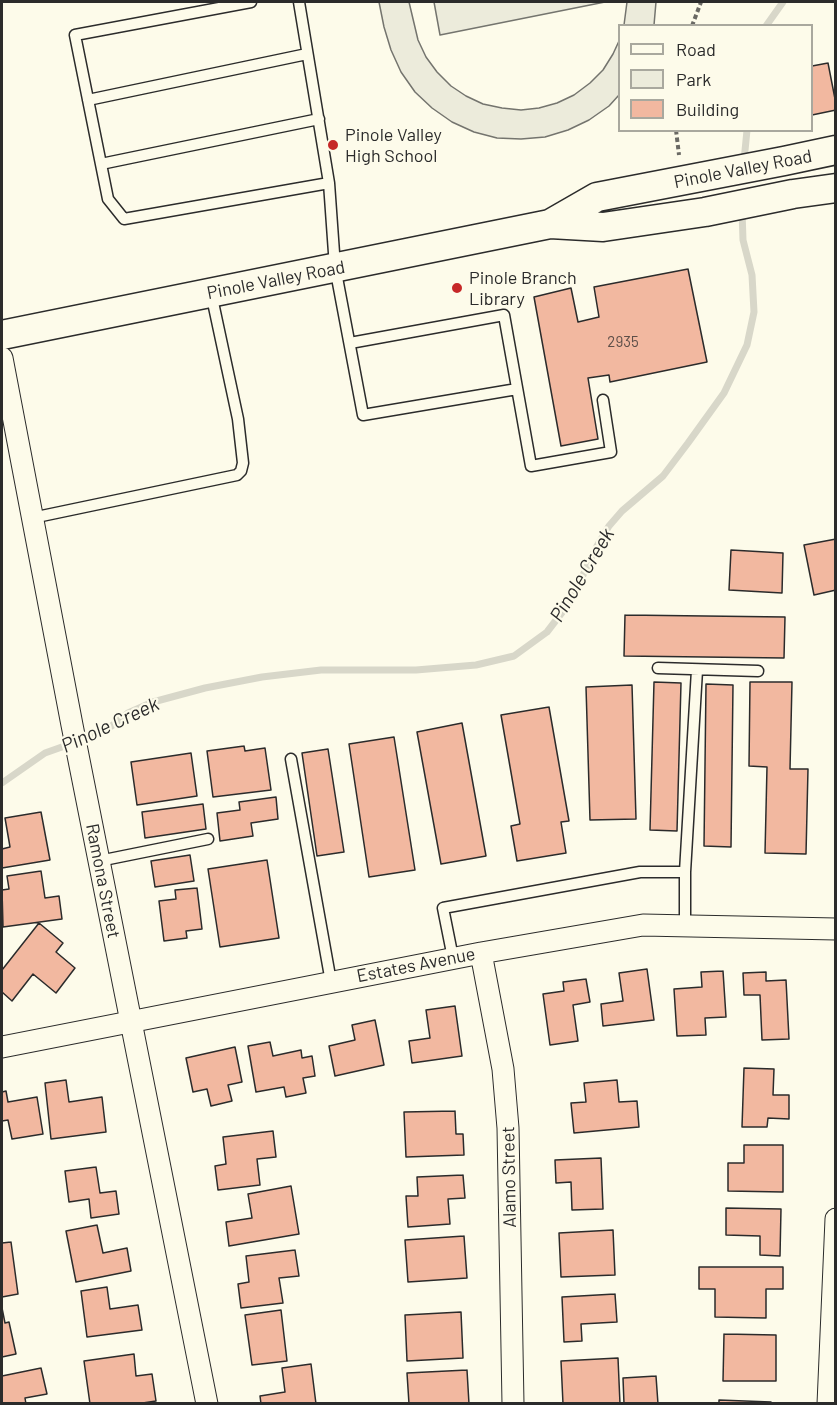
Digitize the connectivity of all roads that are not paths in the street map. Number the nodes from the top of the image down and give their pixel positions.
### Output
1 (251, 2) edge
2 (299, 2) edge
3 (307, 54) junction
4 (88, 100) junction
5 (319, 119) junction
6 (836, 150) edge
7 (101, 164) junction
8 (329, 183) junction
9 (836, 188) edge
10 (550, 224) junction
11 (335, 267) junction
12 (211, 293) junction
13 (2, 335) edge
14 (350, 343) junction
15 (2, 358) edge
16 (517, 389) junction
17 (603, 400) dead end
18 (32, 518) junction
19 (658, 668) dead end
20 (697, 670) junction
21 (758, 671) dead end
22 (291, 759) dead end
23 (208, 839) dead end
24 (99, 861) junction
25 (685, 872) junction
26 (685, 926) junction
27 (836, 929) edge
28 (481, 952) junction
29 (453, 958) junction
30 (331, 982) junction
31 (131, 1021) junction
32 (2, 1047) edge
33 (836, 1219) edge
34 (834, 1287) edge
35 (207, 1404) edge
36 (513, 1404) edge
37 (828, 1404) edge

1 - 4 lane
2 - 3 lane
3 - 4 lane
3 - 5 lane
4 - 7 lane
5 - 7 lane
5 - 8 lane
6 - 10 main road, Pinole Valley Road
7 - 8 lane
8 - 11 lane
9 - 10 main road, Pinole Valley Road
10 - 11 main road, Pinole Valley Road
11 - 12 main road, Pinole Valley Road
11 - 14 lane
12 - 13 main road, Pinole Valley Road
12 - 18 lane
14 - 16 lane
14 - 16 lane
15 - 18 street, Ramona Street
16 - 17 lane
18 - 24 street, Ramona Street
19 - 20 lane
20 - 21 lane
20 - 25 lane
22 - 30 lane
23 - 24 lane
24 - 31 street, Ramona Street
25 - 26 lane
25 - 29 lane
26 - 27 street, Estates Avenue
26 - 28 street, Estates Avenue
28 - 29 street, Estates Avenue
28 - 36 street, Alamo Street
29 - 30 street, Estates Avenue
30 - 31 street, Estates Avenue
31 - 32 street, Estates Avenue
31 - 35 street, Ramona Street
33 - 34 street
34 - 37 street

